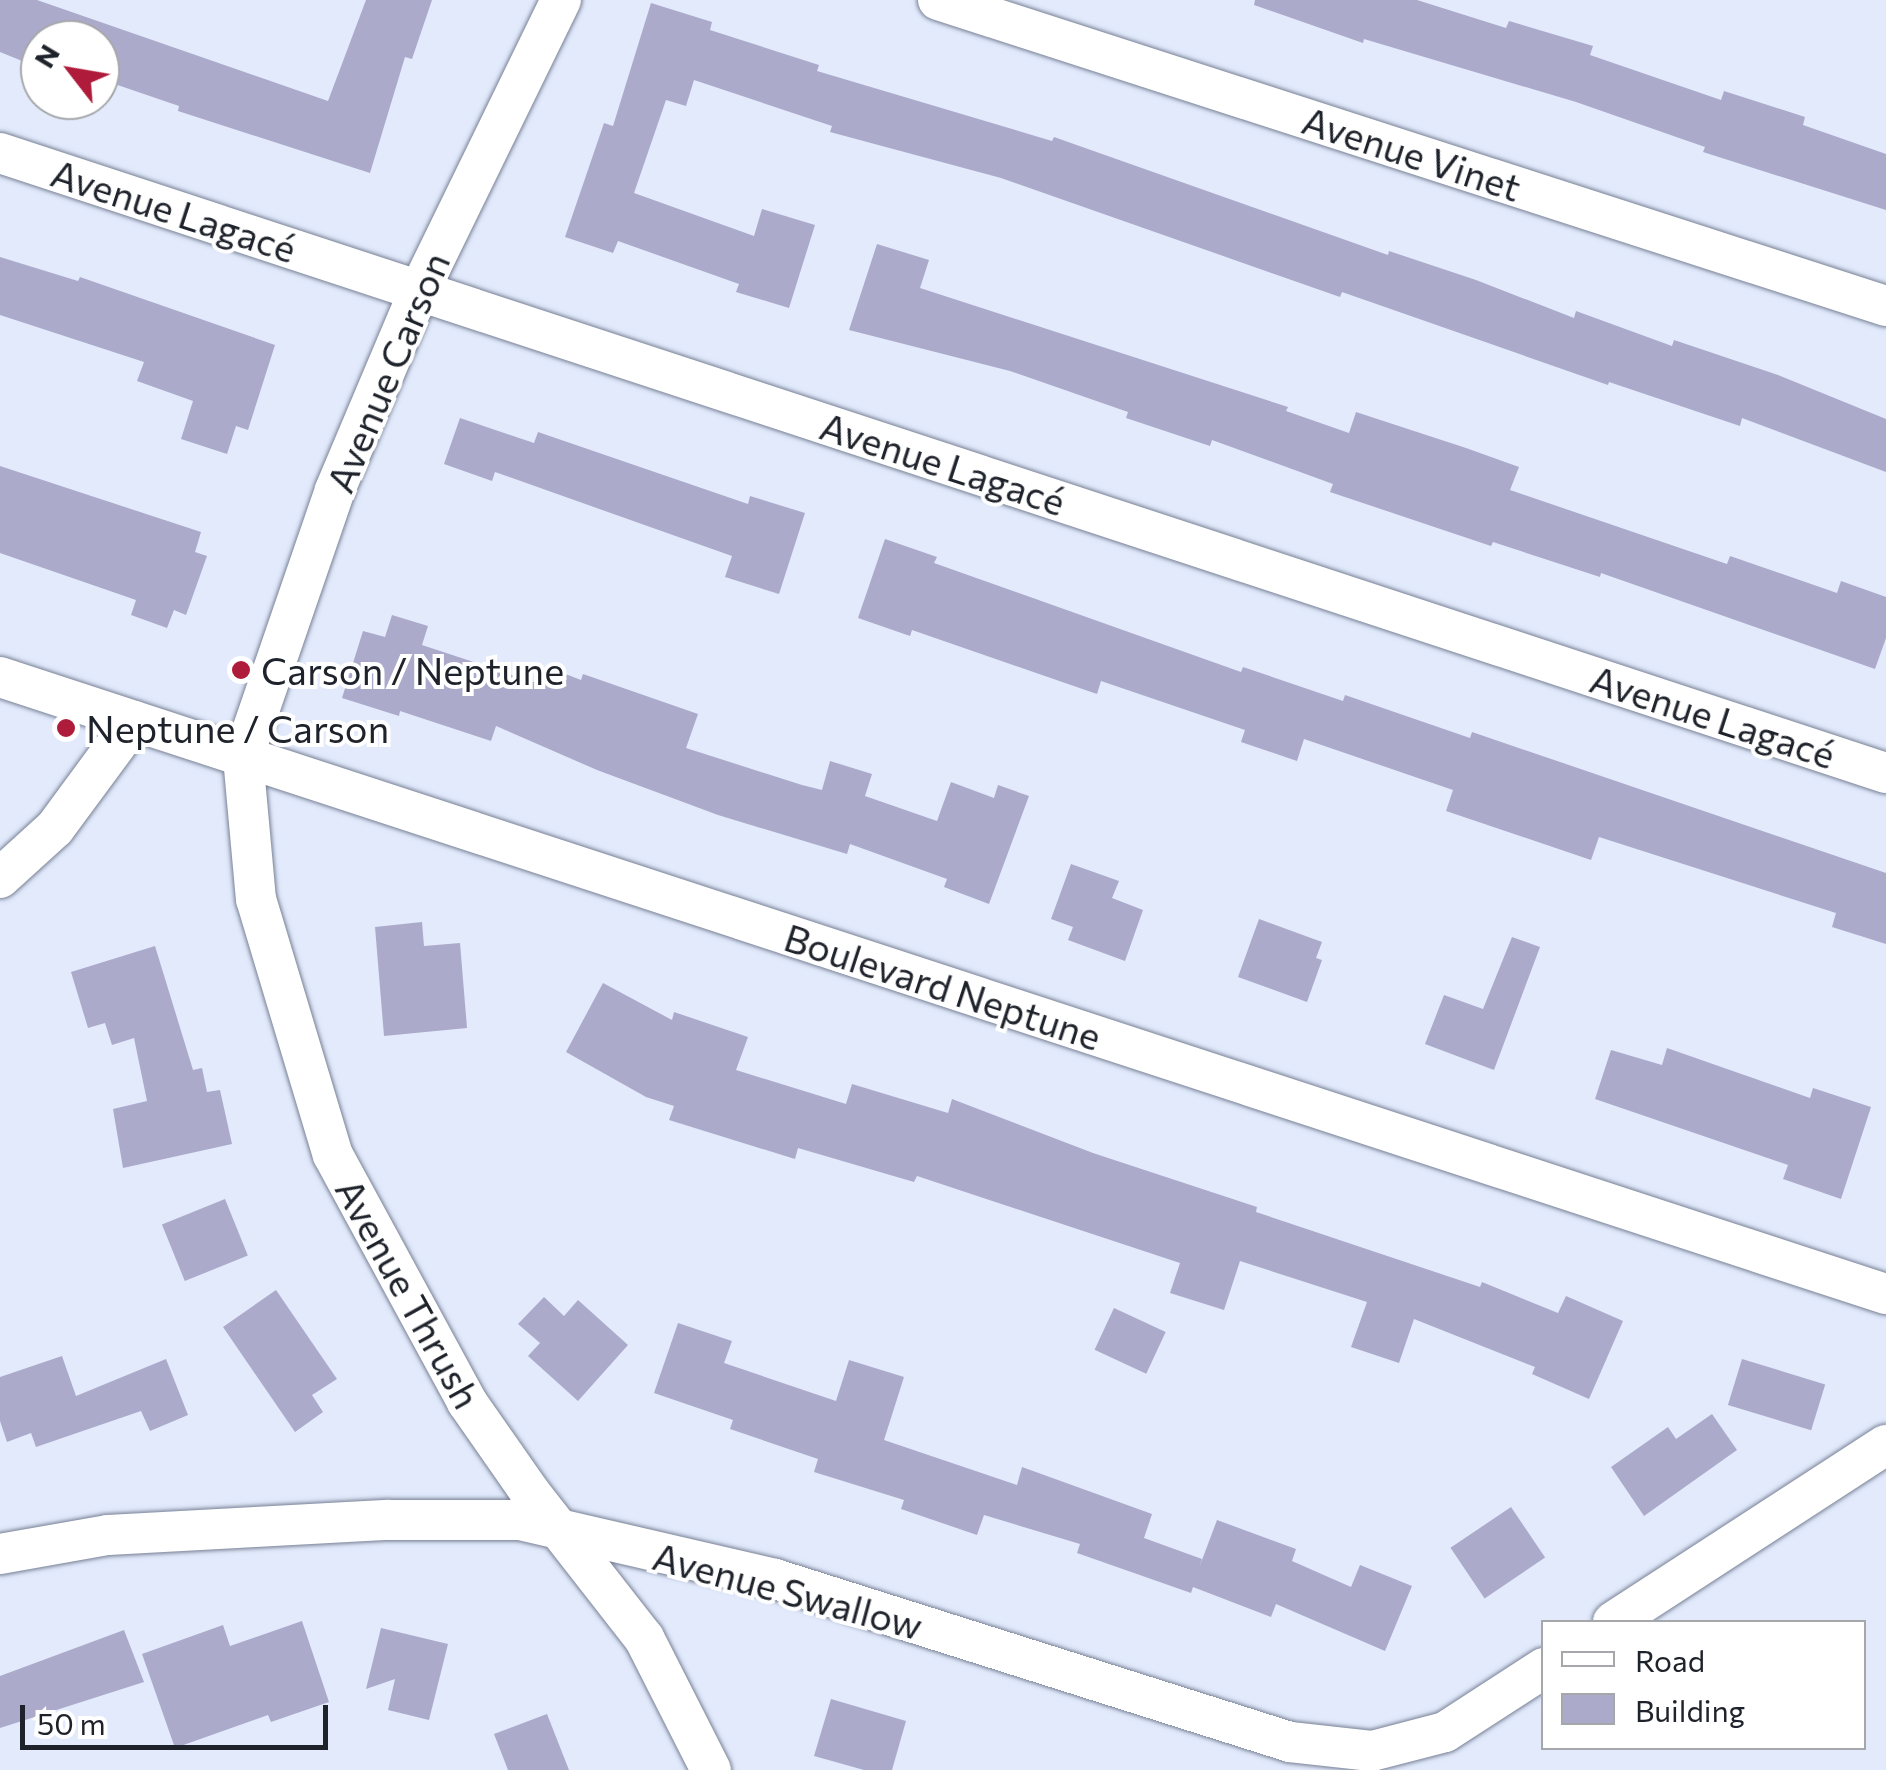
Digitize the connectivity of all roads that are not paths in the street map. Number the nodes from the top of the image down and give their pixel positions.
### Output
1 (561, 0) edge
2 (938, 0) edge
3 (0, 154) edge
4 (419, 290) junction
5 (1886, 306) edge
6 (0, 677) edge
7 (134, 721) junction
8 (243, 757) junction
9 (1886, 773) edge
10 (0, 878) edge
11 (1886, 1294) edge
12 (1886, 1444) edge
13 (560, 1529) junction
14 (0, 1554) edge
15 (1616, 1620) edge
16 (1541, 1670) edge
17 (711, 1770) edge

1 - 4 street, Avenue Carson
2 - 5 street, Avenue Vinet
3 - 4 street, Avenue Lagacé
4 - 8 street, Avenue Carson
4 - 9 street, Avenue Lagacé
6 - 7 street, Boulevard Neptune
7 - 8 street, Boulevard Neptune
7 - 10 street
8 - 11 street, Boulevard Neptune
8 - 13 street, Avenue Thrush
12 - 15 street
13 - 14 street, Avenue Swallow
13 - 16 street, Avenue Swallow
13 - 17 street, Avenue Thrush

